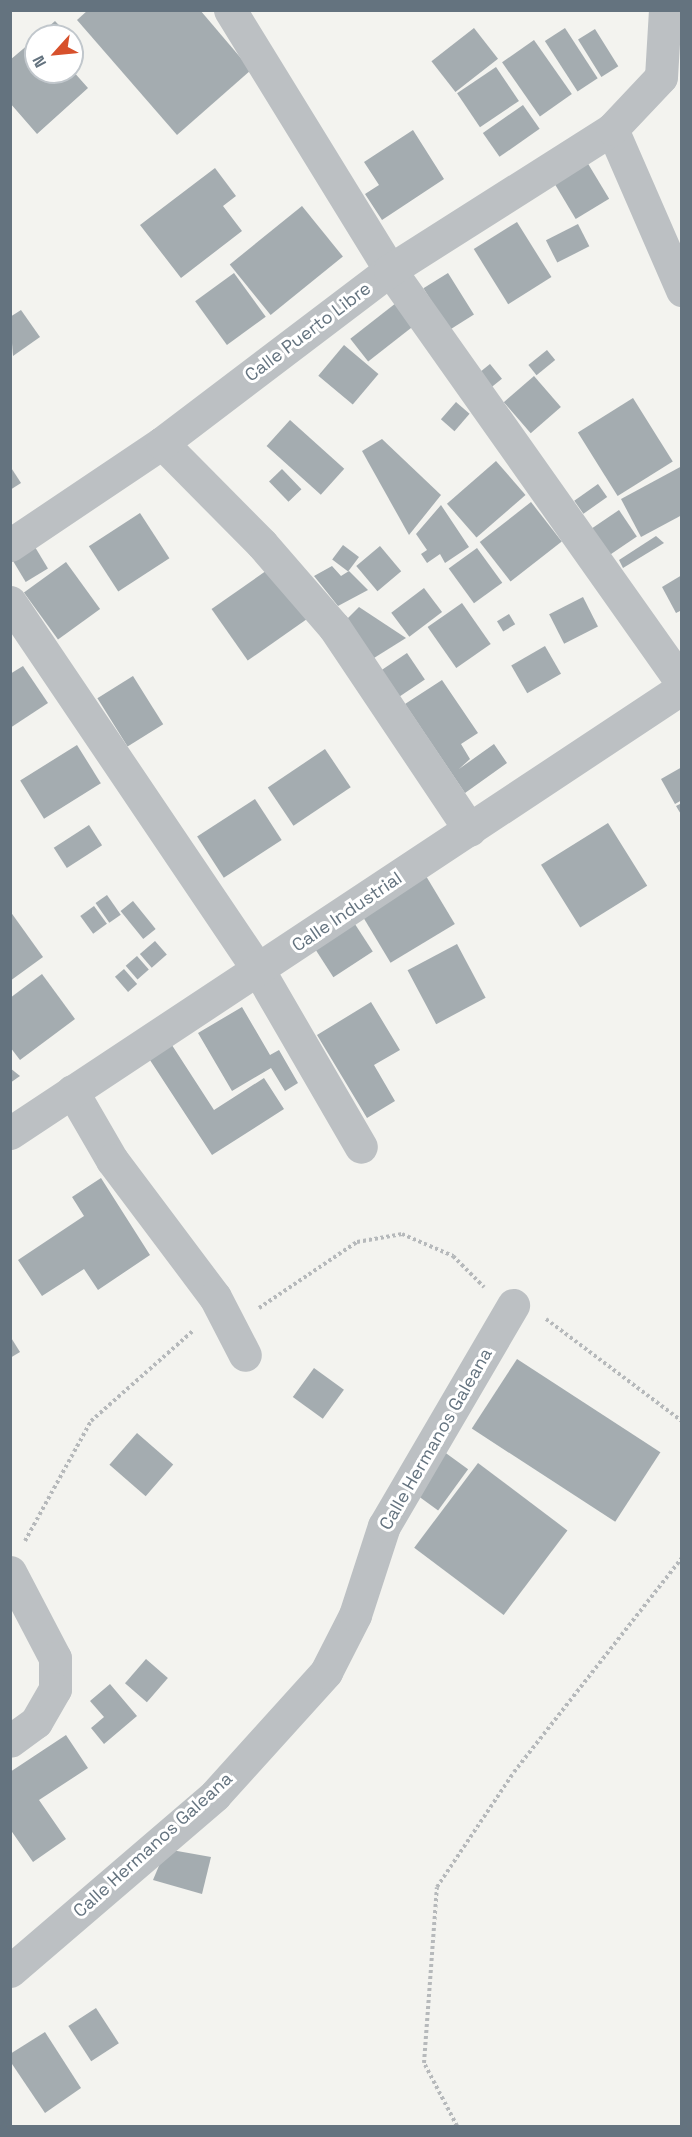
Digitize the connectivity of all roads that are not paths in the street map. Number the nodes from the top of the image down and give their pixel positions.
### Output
1 (230, 10) edge
2 (665, 10) edge
3 (612, 129) junction
4 (390, 270) junction
5 (681, 290) edge
6 (162, 443) junction
7 (10, 545) edge
8 (10, 602) edge
9 (681, 682) edge
10 (681, 688) edge
11 (470, 830) junction
12 (259, 971) junction
13 (72, 1091) junction
14 (10, 1133) edge
15 (362, 1147) dead end
16 (513, 1305) road end
17 (240, 1341) road end
18 (16, 1561) edge
19 (10, 1741) edge
20 (10, 1971) edge

1 - 4 street
2 - 3 street, Calle Puerto Libre
3 - 4 street, Calle Puerto Libre
3 - 5 street
4 - 6 street, Calle Puerto Libre
4 - 9 street
6 - 7 street, Calle Puerto Libre
6 - 11 street
8 - 12 street
10 - 11 street, Calle Industrial
11 - 12 street, Calle Industrial
12 - 13 street, Calle Industrial
12 - 15 street
13 - 14 street, Calle Industrial
13 - 17 street
16 - 20 street, Calle Hermanos Galeana
18 - 19 street

